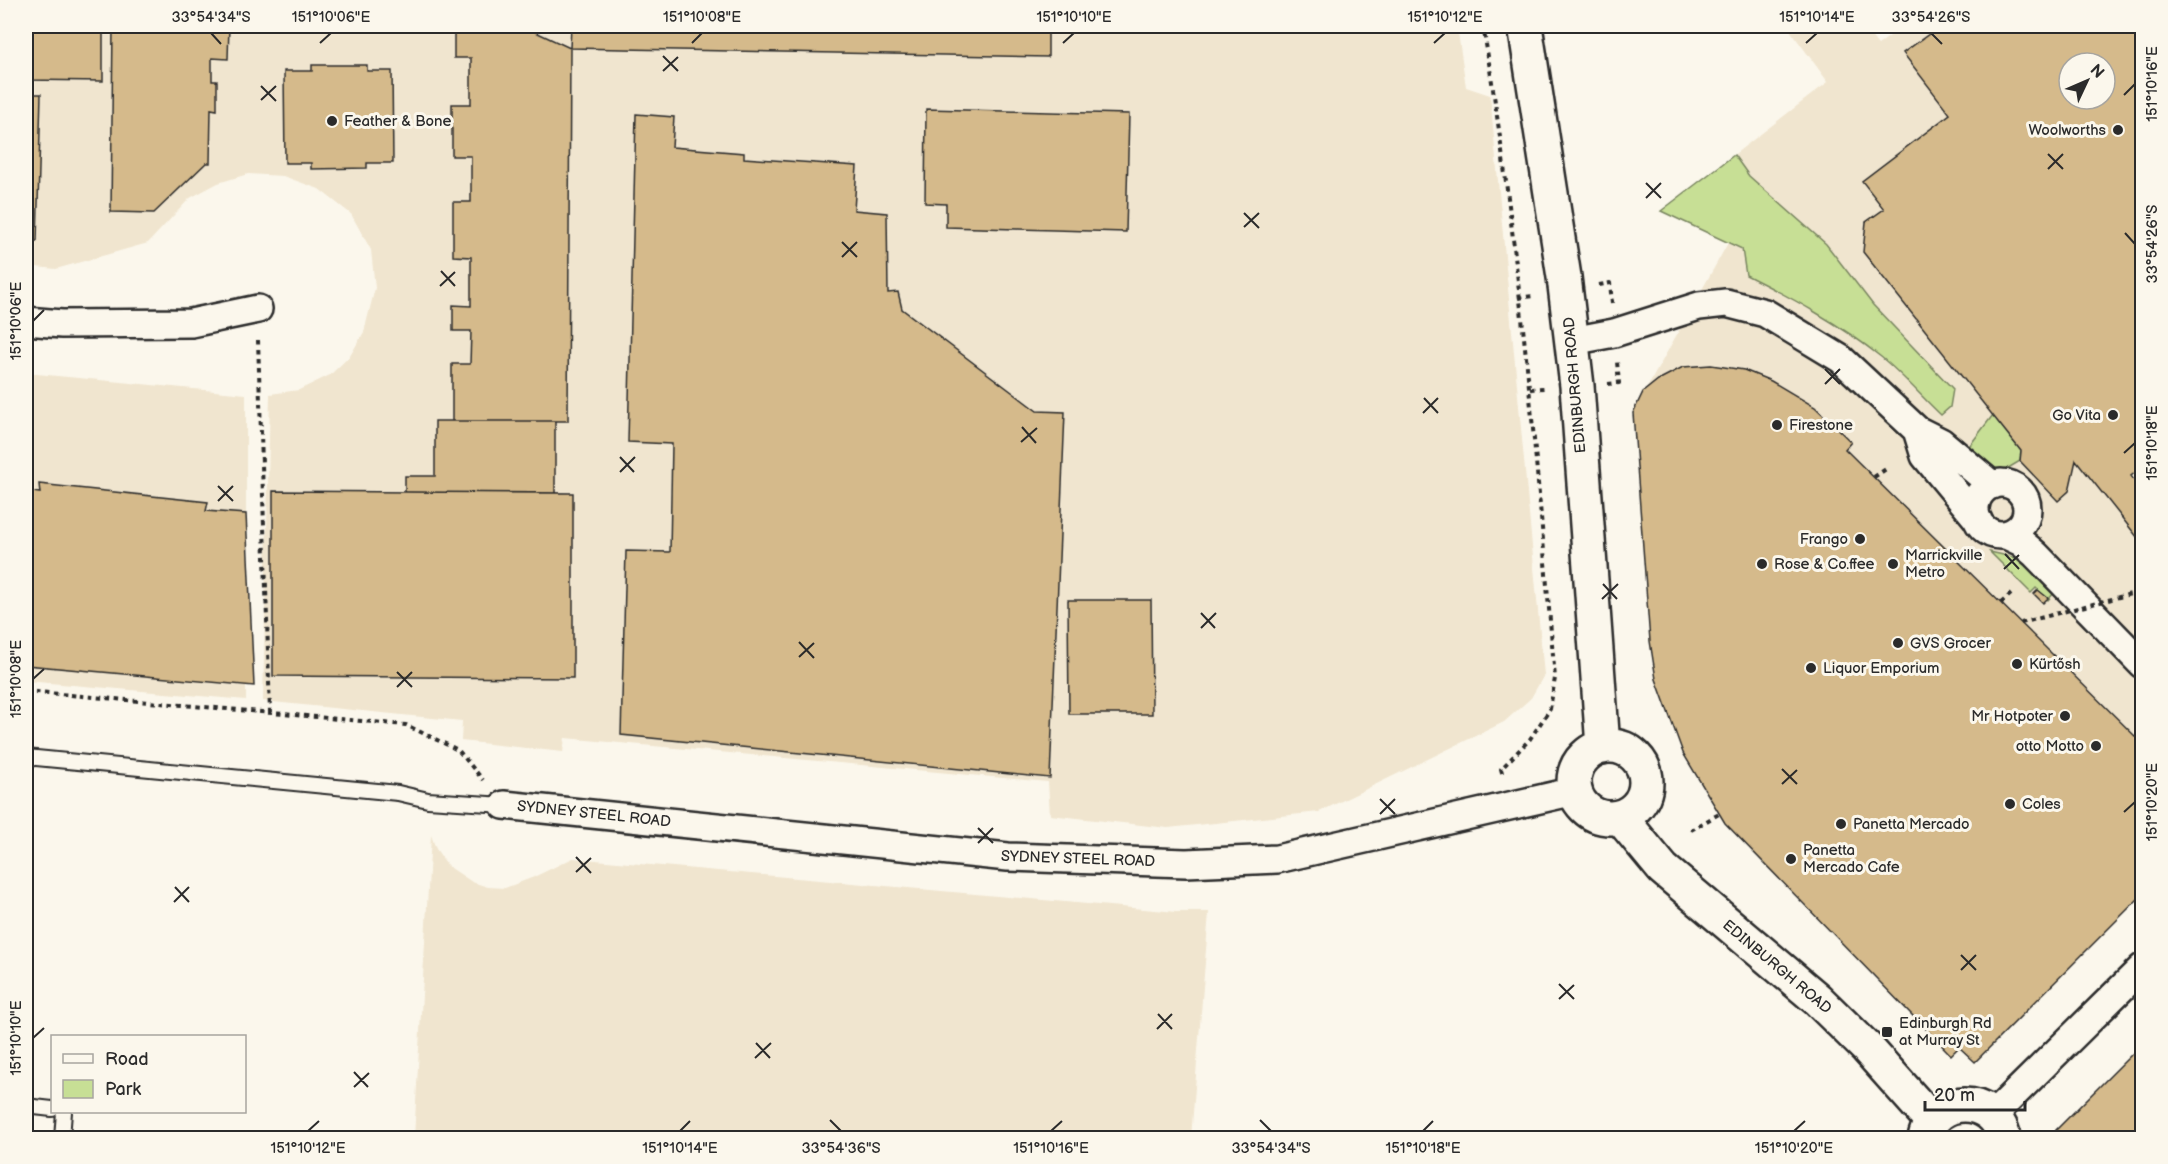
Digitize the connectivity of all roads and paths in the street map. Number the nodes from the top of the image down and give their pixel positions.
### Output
1 (1483, 26) edge
2 (1525, 26) edge
3 (1610, 283) dead end
4 (1595, 285) dead end
5 (1535, 296) dead end
6 (1518, 298) junction
7 (258, 309) joint
8 (26, 321) edge
9 (1572, 341) junction
10 (1917, 430) junction
11 (1886, 469) dead end
12 (1874, 477) dead end
13 (1992, 485) junction
14 (1978, 520) junction
15 (2006, 535) junction
16 (2142, 591) edge
17 (2011, 594) dead end
18 (2001, 603) dead end
19 (2021, 623) dead end
20 (2142, 664) edge
21 (26, 691) edge
22 (270, 713) junction
23 (1603, 747) junction
24 (26, 757) edge
25 (1575, 791) junction
26 (504, 805) junction
27 (1509, 806) junction
28 (1719, 814) dead end
29 (1620, 817) junction
30 (1691, 830) dead end
31 (2142, 968) edge
32 (26, 1106) edge
33 (51, 1109) edge
34 (64, 1113) edge
35 (1999, 1127) edge
36 (1928, 1130) edge
37 (62, 1138) edge

1 - 6 path
2 - 9 street, EDINBURGH ROAD
3 - 4 path
5 - 6 path
6 - 27 path
7 - 8 street
7 - 22 path
9 - 10 street
9 - 23 street, EDINBURGH ROAD
10 - 13 street
10 - 14 street
11 - 12 path
13 - 14 street
13 - 15 street
14 - 15 street
15 - 20 street
16 - 19 path, bridge
17 - 18 path
21 - 22 path
22 - 26 path
23 - 25 street
23 - 29 street
24 - 26 lane
25 - 27 street, SYDNEY STEEL ROAD
25 - 29 street
26 - 27 street, SYDNEY STEEL ROAD
28 - 30 path
29 - 36 street, EDINBURGH ROAD
31 - 35 street
32 - 33 lane
34 - 37 lane
35 - 36 street

